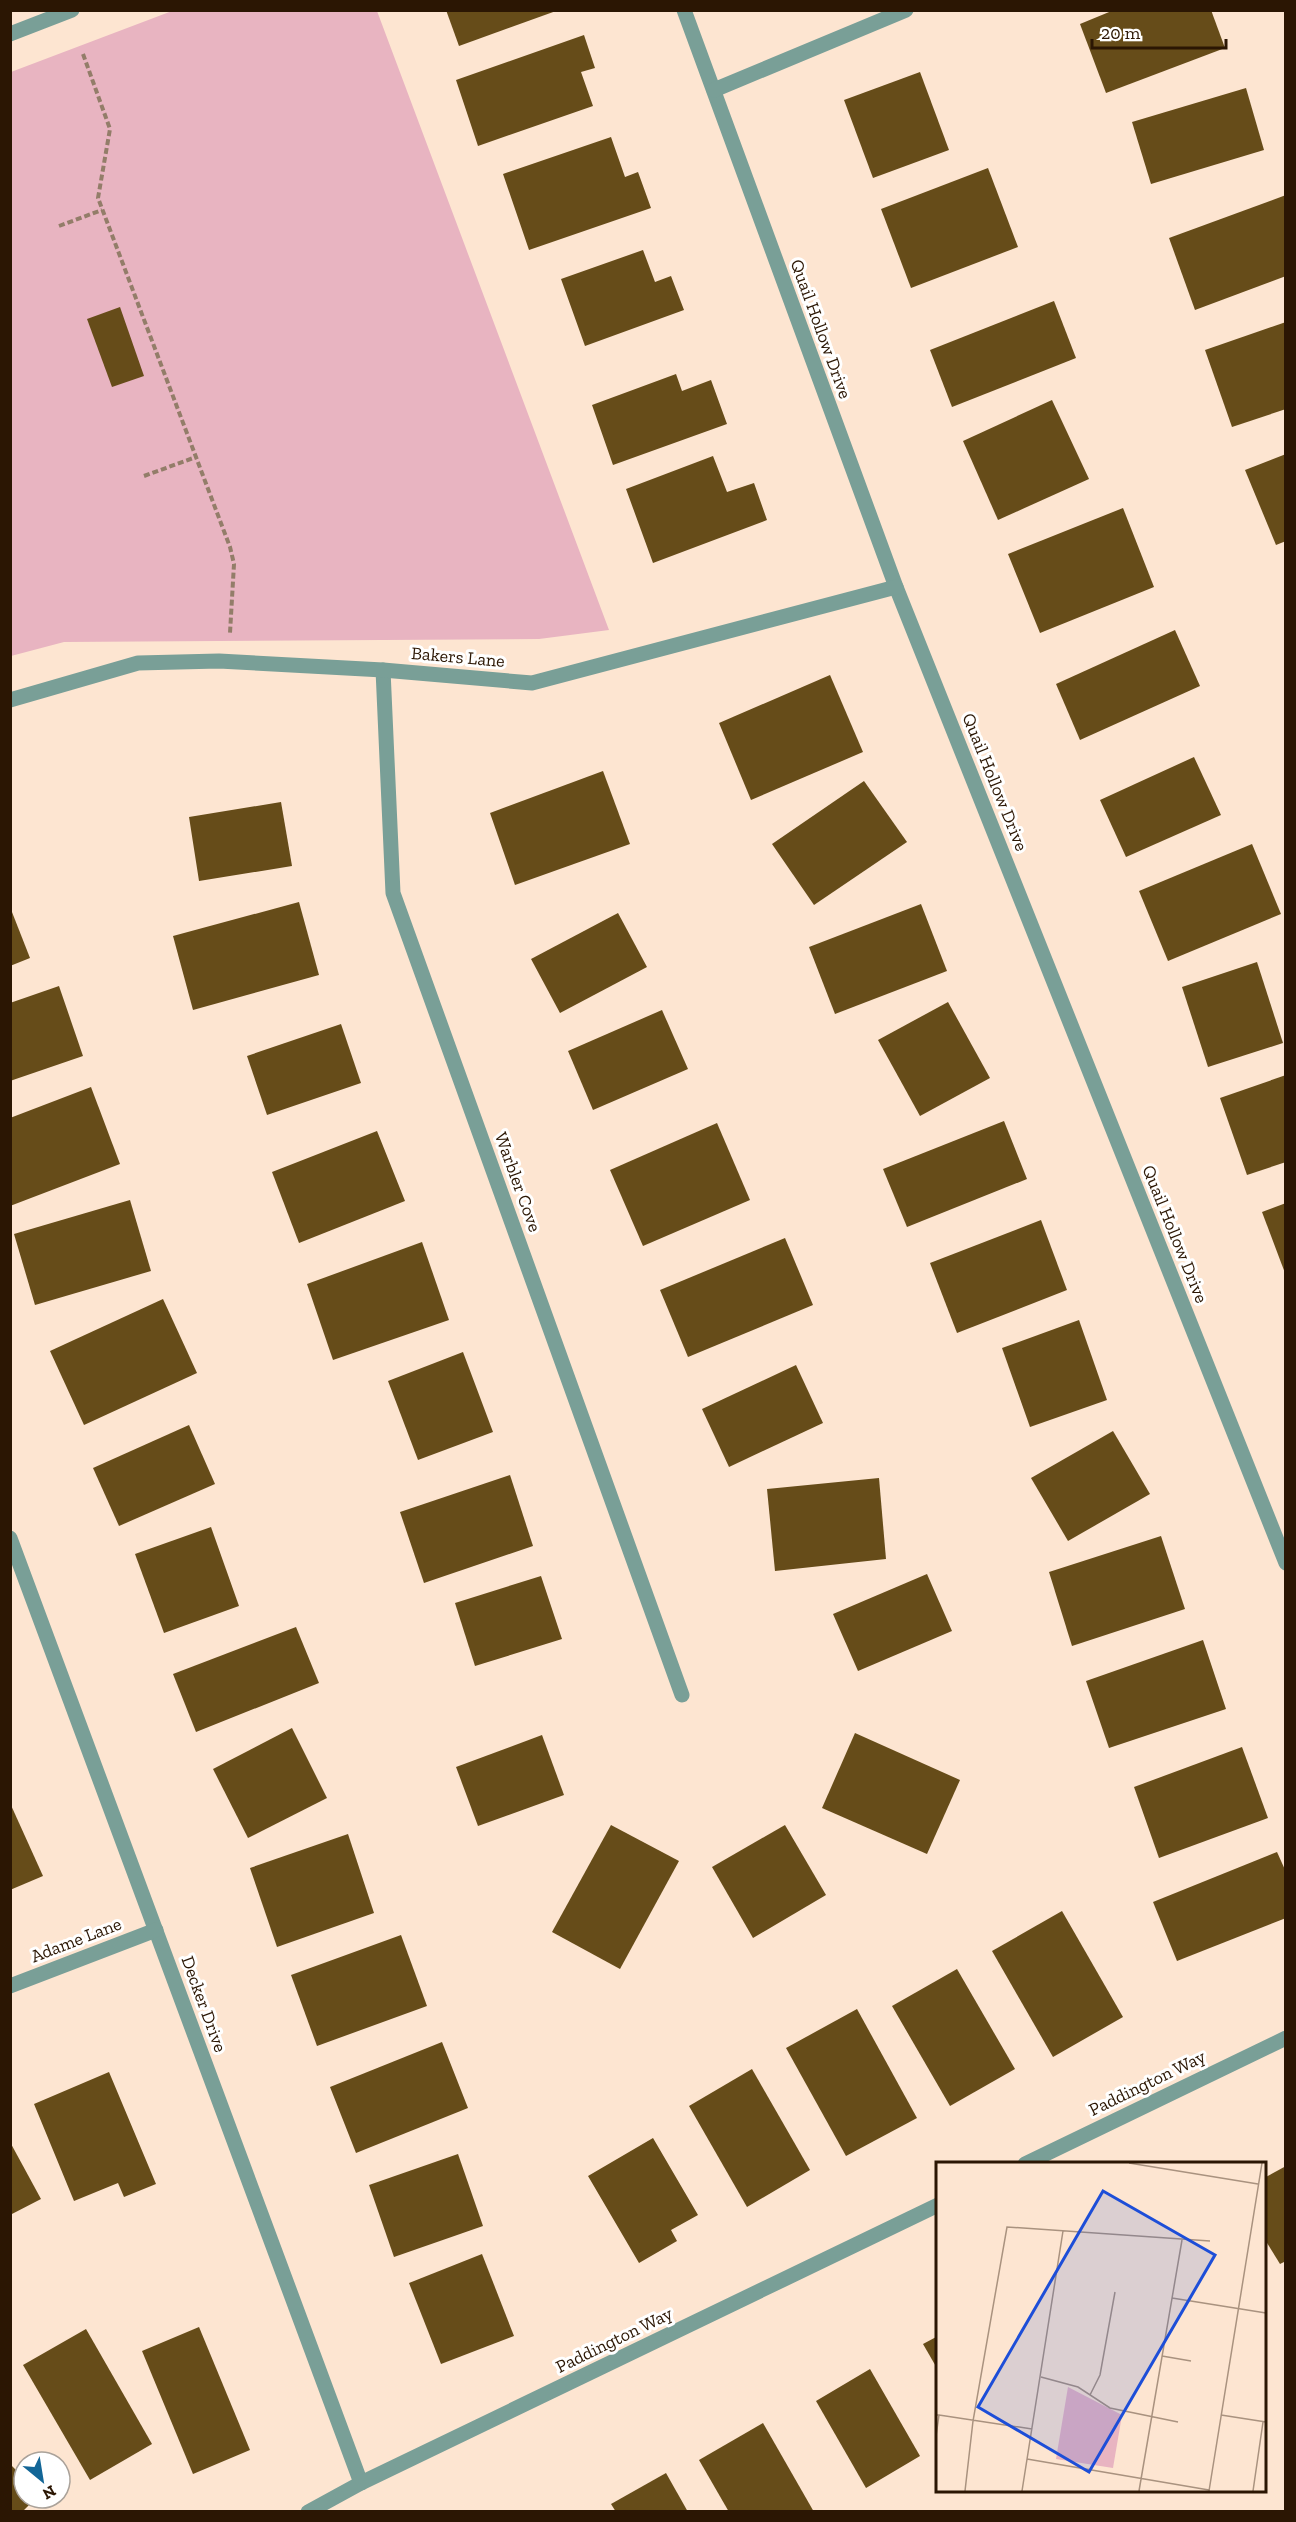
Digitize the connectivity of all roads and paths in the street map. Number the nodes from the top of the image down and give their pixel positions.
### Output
1 (72, 10) edge
2 (684, 10) edge
3 (906, 10) edge
4 (10, 34) edge
5 (83, 54) dead end
6 (714, 90) junction
7 (102, 210) junction
8 (59, 226) dead end
9 (196, 457) junction
10 (144, 476) dead end
11 (896, 587) junction
12 (230, 633) dead end
13 (383, 670) junction
14 (10, 700) edge
15 (10, 1538) edge
16 (1286, 1563) edge
17 (682, 1695) dead end
18 (156, 1930) junction
19 (10, 1986) edge
20 (1286, 2038) edge
21 (1027, 2162) edge
22 (936, 2206) edge
23 (361, 2483) junction
24 (308, 2511) edge

1 - 4 street
2 - 6 street, Quail Hollow Drive
3 - 6 street
5 - 7 path
6 - 11 street, Quail Hollow Drive
7 - 8 path
7 - 9 path
9 - 10 path
9 - 12 path
11 - 13 street, Bakers Lane
11 - 16 street, Quail Hollow Drive
13 - 14 street, Bakers Lane
13 - 17 street, Warbler Cove
15 - 18 street, Decker Drive
18 - 19 street, Adame Lane
18 - 23 street, Decker Drive
20 - 21 street, Paddington Way
22 - 23 street, Paddington Way
23 - 24 street, Paddington Way

